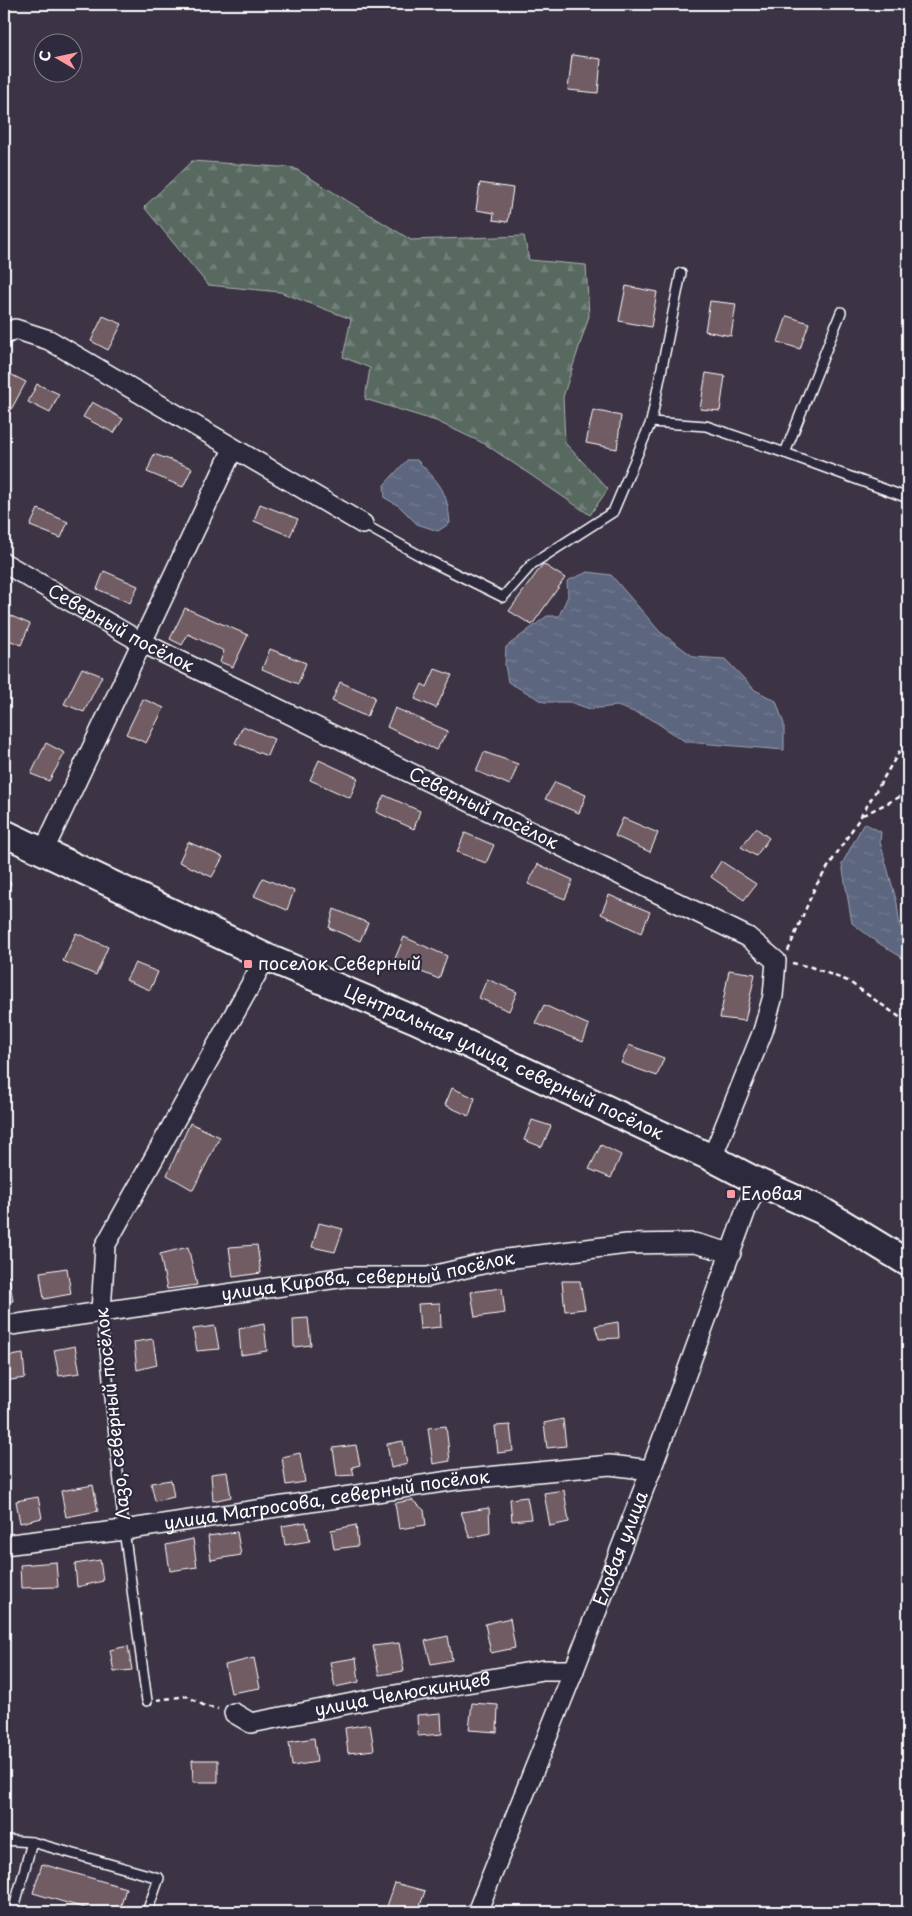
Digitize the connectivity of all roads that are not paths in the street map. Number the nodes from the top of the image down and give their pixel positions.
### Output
1 (680, 273) dead end
2 (841, 312) dead end
3 (4, 335) edge
4 (651, 422) junction
5 (233, 449) junction
6 (785, 453) junction
7 (908, 498) edge
8 (363, 524) joint
9 (4, 563) edge
10 (141, 642) junction
11 (4, 833) edge
12 (43, 852) junction
13 (266, 957) junction
14 (712, 1158) junction
15 (758, 1182) junction
16 (731, 1253) junction
17 (908, 1264) edge
18 (101, 1312) junction
19 (4, 1326) edge
20 (651, 1470) junction
21 (124, 1530) junction
22 (4, 1545) edge
23 (574, 1670) junction
24 (147, 1701) road end
25 (234, 1713) road end
26 (4, 1840) edge
27 (32, 1842) junction
28 (13, 1912) edge
29 (147, 1912) edge
30 (477, 1912) edge

1 - 4 lane
2 - 6 lane
3 - 5 street
4 - 6 lane
4 - 8 lane
5 - 8 street
5 - 10 street
6 - 7 lane
9 - 10 street, Северный посёлок
10 - 12 street
10 - 14 street, Северный посёлок
11 - 12 street, Центральная улица, северный посёлок
12 - 13 street, Центральная улица, северный посёлок
13 - 14 street, Центральная улица, северный посёлок
13 - 18 street, Лазо, северный посёлок
14 - 15 street, Центральная улица, северный посёлок
15 - 16 street, Еловая улица
15 - 17 street, Центральная улица, северный посёлок
16 - 18 street, улица Кирова, северный посёлок
16 - 20 street, Еловая улица
18 - 19 street, улица Кирова, северный посёлок
18 - 21 lane, Лазо, северный посёлок
20 - 21 street, улица Матросова, северный посёлок
20 - 23 street, Еловая улица
21 - 22 street, улица Матросова, северный посёлок
21 - 24 lane, Лазо, северный посёлок
23 - 25 street, улица Челюскинцев
23 - 30 street, Еловая улица
26 - 27 lane
27 - 28 lane
27 - 29 lane

